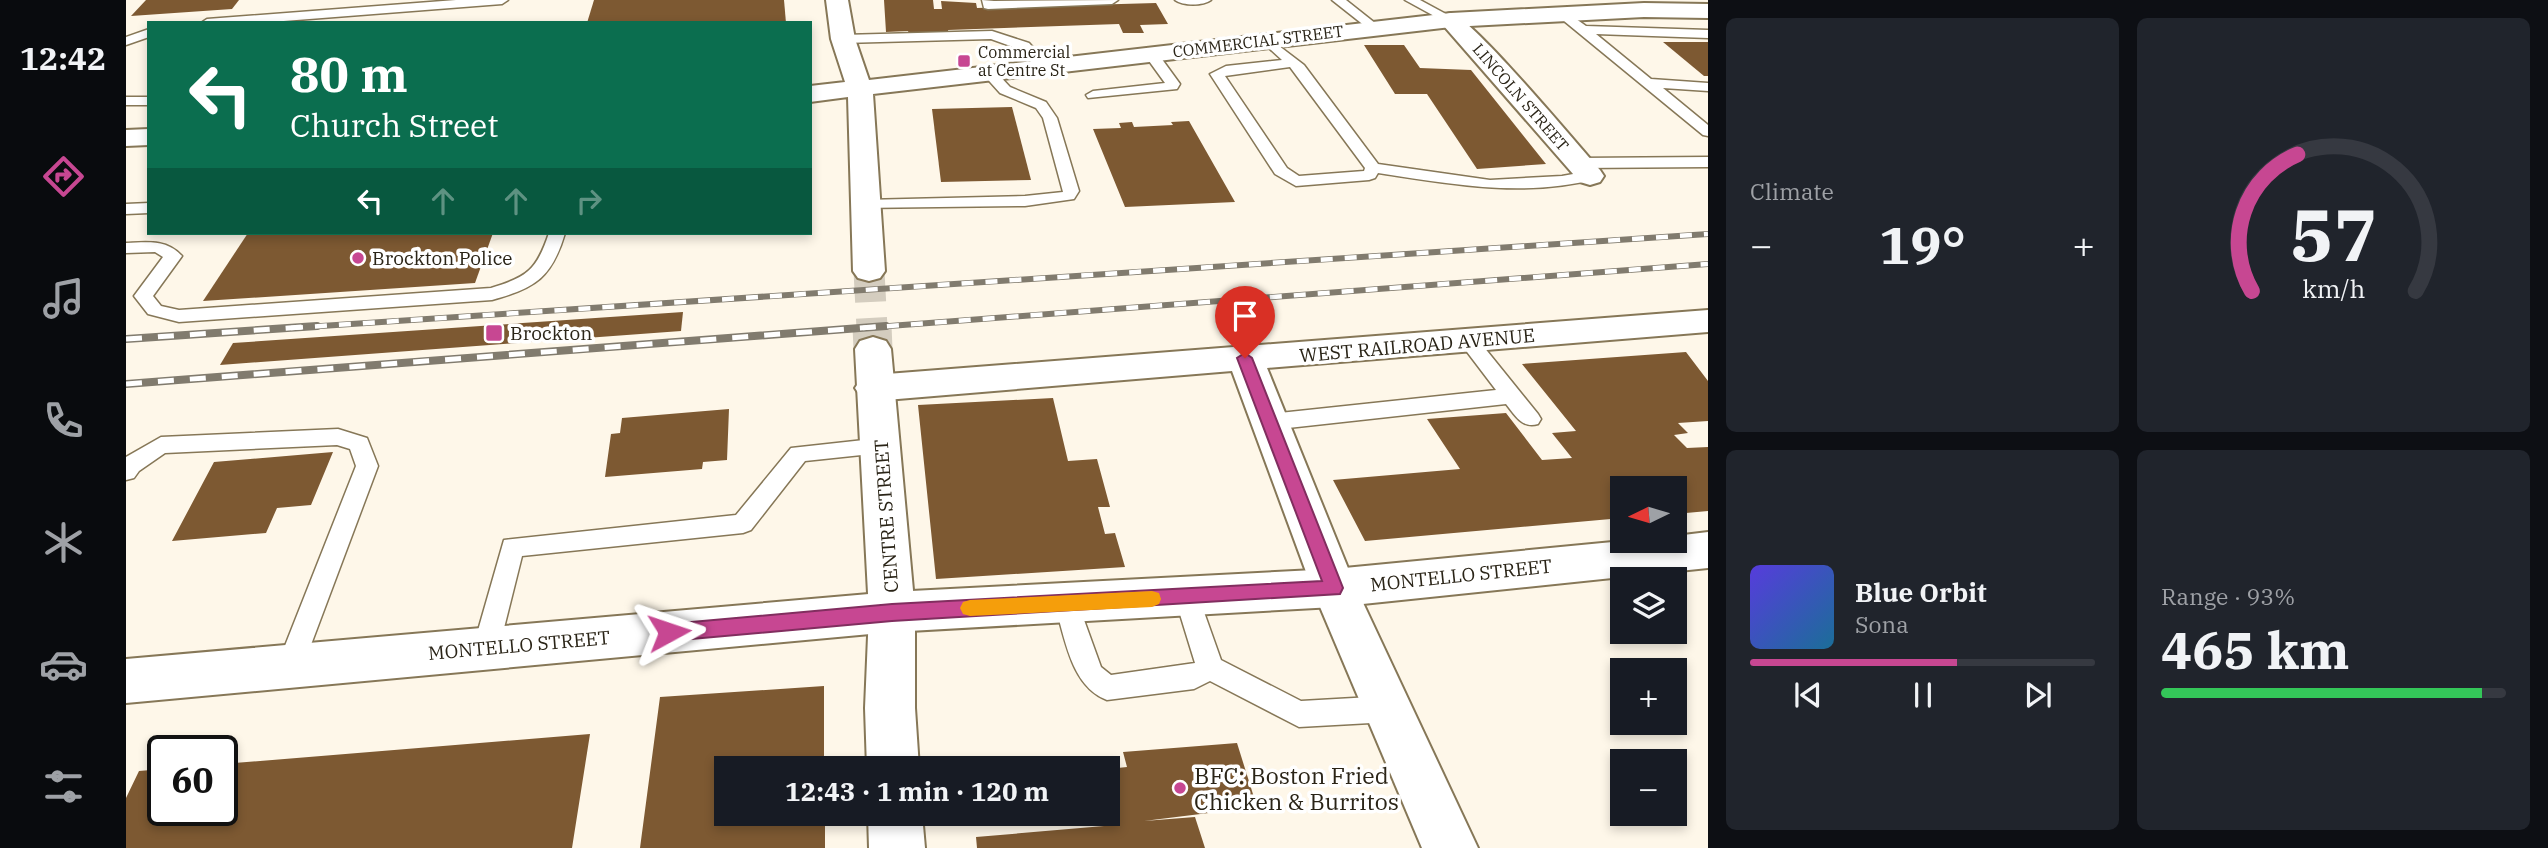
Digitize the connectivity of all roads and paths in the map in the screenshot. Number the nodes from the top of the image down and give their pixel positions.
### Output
1 (502, 0) edge
2 (837, 0) edge
3 (988, 0) edge
4 (1112, 0) edge
5 (1181, 0) edge
6 (1205, 0) edge
7 (1338, 0) edge
8 (1410, 0) edge
9 (1708, 11) edge
10 (1562, 13) junction
11 (1451, 20) junction
12 (232, 21) edge
13 (147, 27) edge
14 (1374, 27) junction
15 (126, 28) edge
16 (1584, 30) junction
17 (147, 34) edge
18 (1708, 34) edge
19 (843, 39) junction
20 (1266, 40) junction
21 (126, 41) edge
22 (1152, 54) junction
23 (1293, 63) junction
24 (1044, 67) junction
25 (989, 73) junction
26 (1648, 83) junction
27 (1708, 87) edge
28 (860, 89) junction
29 (812, 94) edge
30 (1093, 95) dead end
31 (126, 100) edge
32 (147, 101) edge
33 (1708, 132) edge
34 (147, 137) edge
35 (126, 138) edge
36 (1708, 162) edge
37 (1373, 168) junction
38 (1585, 170) junction
39 (865, 205) junction
40 (147, 208) edge
41 (126, 209) edge
42 (556, 235) edge
43 (126, 248) edge
44 (869, 271) tunnel mouth
45 (1708, 321) edge
46 (1468, 341) junction
47 (1245, 358) junction
48 (873, 368) joint
49 (1511, 396) junction
50 (1531, 419) dead end
51 (1269, 422) junction
52 (882, 446) junction
53 (126, 472) edge
54 (1708, 550) edge
55 (1334, 588) junction
56 (1188, 598) junction
57 (1066, 602) junction
58 (892, 612) junction
59 (486, 648) junction
60 (290, 666) junction
61 (1210, 668) junction
62 (131, 689) edge
63 (1389, 709) junction
64 (892, 756) edge
65 (896, 826) edge
66 (897, 848) edge
67 (1451, 848) edge

1 - 12 lane
2 - 19 main road
3 - 4 lane
5 - 6 lane
7 - 14 lane
8 - 11 lane
9 - 10 main road, COMMERCIAL STREET
10 - 11 main road, COMMERCIAL STREET
10 - 16 lane
11 - 14 main road, COMMERCIAL STREET
11 - 38 main road, LINCOLN STREET
13 - 15 lane
14 - 20 main road, COMMERCIAL STREET
16 - 18 lane
16 - 26 lane
17 - 21 lane
19 - 24 lane
19 - 28 main road
20 - 22 main road, COMMERCIAL STREET
20 - 23 lane
22 - 24 main road, COMMERCIAL STREET
22 - 30 lane
23 - 37 lane
23 - 37 lane
24 - 25 main road, COMMERCIAL STREET
25 - 28 main road, COMMERCIAL STREET
25 - 39 lane
26 - 27 lane
26 - 33 lane
28 - 29 main road, COMMERCIAL STREET
28 - 39 main road
31 - 32 lane
34 - 35 main road
36 - 38 lane
37 - 38 lane
39 - 44 main road
40 - 41 lane
42 - 43 lane
45 - 46 main road, WEST RAILROAD AVENUE
46 - 47 main road, WEST RAILROAD AVENUE
46 - 49 lane
47 - 48 main road, WEST RAILROAD AVENUE
47 - 51 main road
48 - 52 main road, CENTRE STREET
49 - 50 lane
49 - 51 lane
51 - 55 main road
52 - 58 main road, CENTRE STREET
52 - 59 lane
53 - 60 lane
54 - 55 main road, MONTELLO STREET
55 - 56 main road, MONTELLO STREET
55 - 63 main road
56 - 57 main road, MONTELLO STREET
56 - 61 lane
57 - 58 main road, MONTELLO STREET
57 - 61 lane
58 - 59 main road, MONTELLO STREET
58 - 64 main road, CENTRE STREET
59 - 60 main road, MONTELLO STREET
60 - 62 main road, MONTELLO STREET
61 - 63 lane
63 - 67 main road
65 - 66 main road

